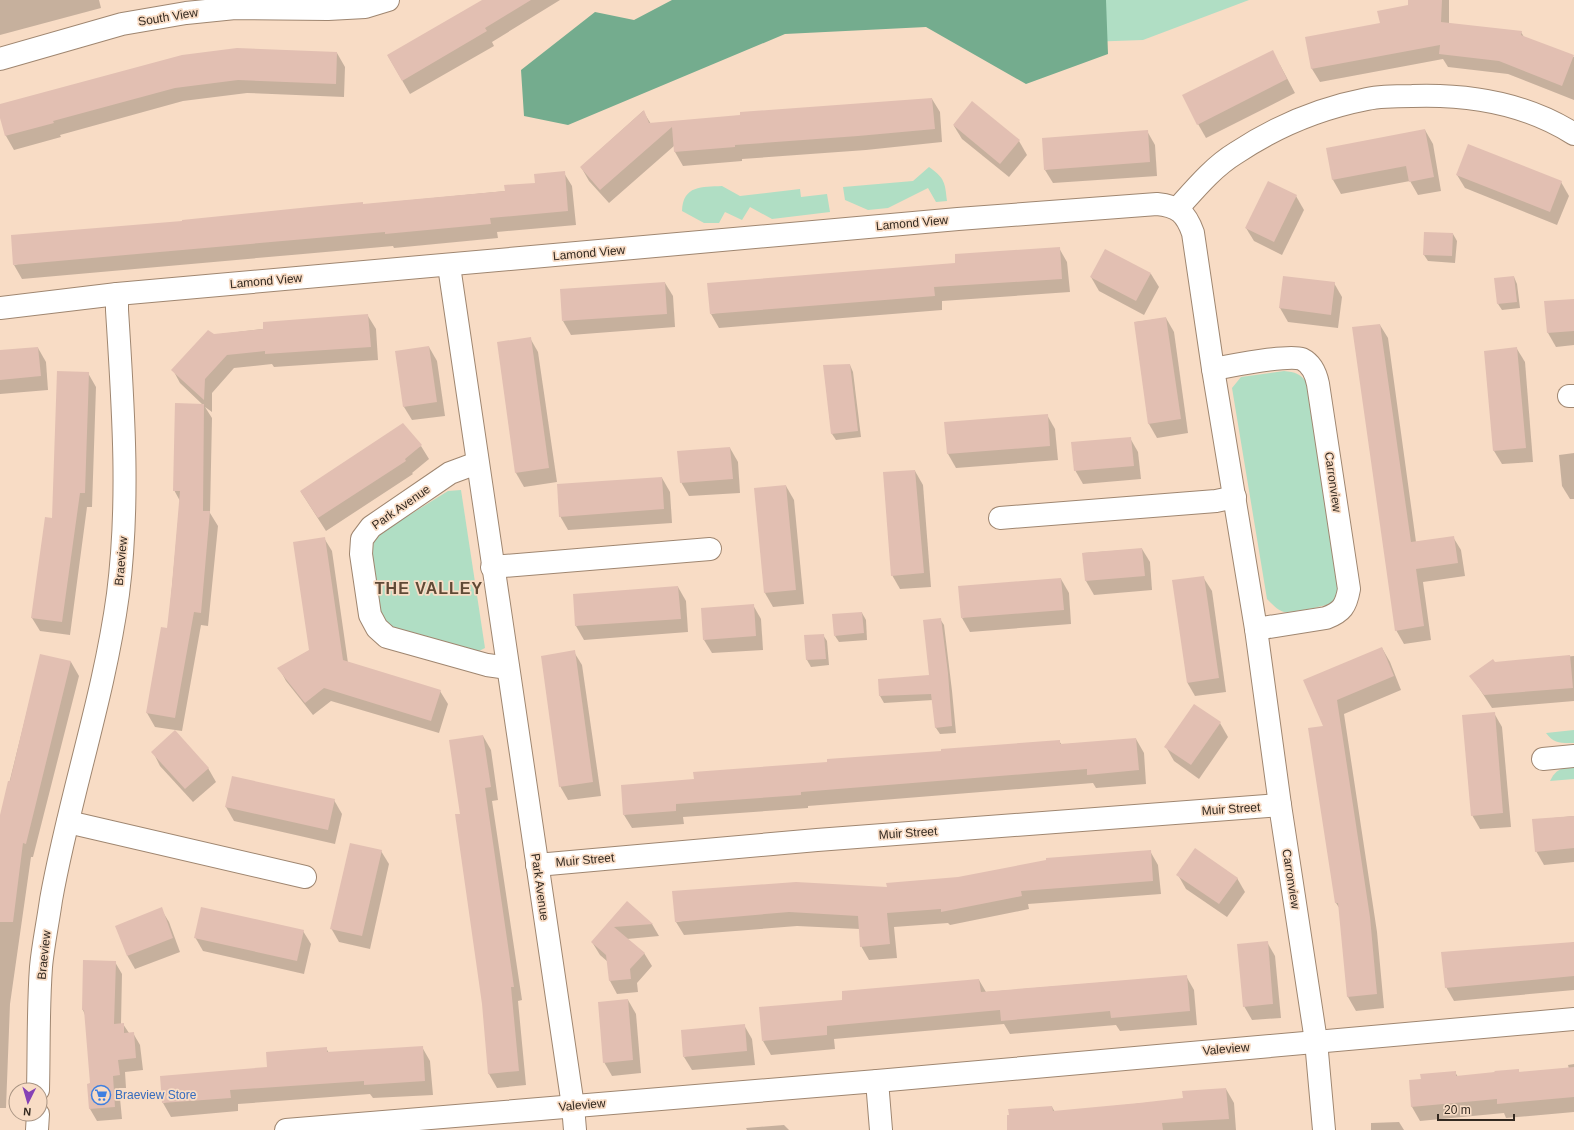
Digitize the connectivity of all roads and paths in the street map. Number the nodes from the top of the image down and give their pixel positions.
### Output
1 (388, 0) edge
2 (234, 4) edge
3 (0, 59) edge
4 (1574, 134) edge
5 (1177, 209) junction
6 (449, 266) junction
7 (117, 294) junction
8 (0, 308) edge
9 (1213, 369) junction
10 (477, 463) junction
11 (1235, 497) junction
12 (1000, 518) dead end
13 (710, 549) dead end
14 (492, 567) junction
15 (1256, 629) junction
16 (508, 668) junction
17 (1574, 756) edge
18 (1543, 759) dead end
19 (1280, 805) junction
20 (68, 822) junction
21 (537, 865) junction
22 (305, 877) dead end
23 (1574, 1018) edge
24 (1316, 1041) junction
25 (878, 1081) junction
26 (38, 1082) edge
27 (573, 1106) junction
28 (286, 1130) edge
29 (575, 1130) edge
30 (882, 1130) edge
31 (1324, 1130) edge

1 - 2 street, South View
2 - 3 street, South View
4 - 5 street
5 - 6 street, Lamond View
5 - 9 street, Carronview
6 - 7 street, Lamond View
6 - 10 street, Park Avenue
7 - 8 street, Lamond View
7 - 20 street, Braeview
9 - 11 street, Carronview
9 - 15 street, Carronview
10 - 14 street, Park Avenue
10 - 16 street, Park Avenue
11 - 12 street
11 - 15 street, Carronview
13 - 14 street
14 - 16 street, Park Avenue
15 - 19 street, Carronview
16 - 21 street, Park Avenue
17 - 18 street
19 - 21 street, Muir Street
19 - 24 street, Carronview
20 - 22 street
20 - 26 street, Braeview
21 - 27 street, Park Avenue
23 - 24 street, Valeview
24 - 25 street, Valeview
24 - 31 street, Carronview
25 - 27 street, Valeview
25 - 30 street
27 - 28 street, Valeview
27 - 29 street, Park Avenue

